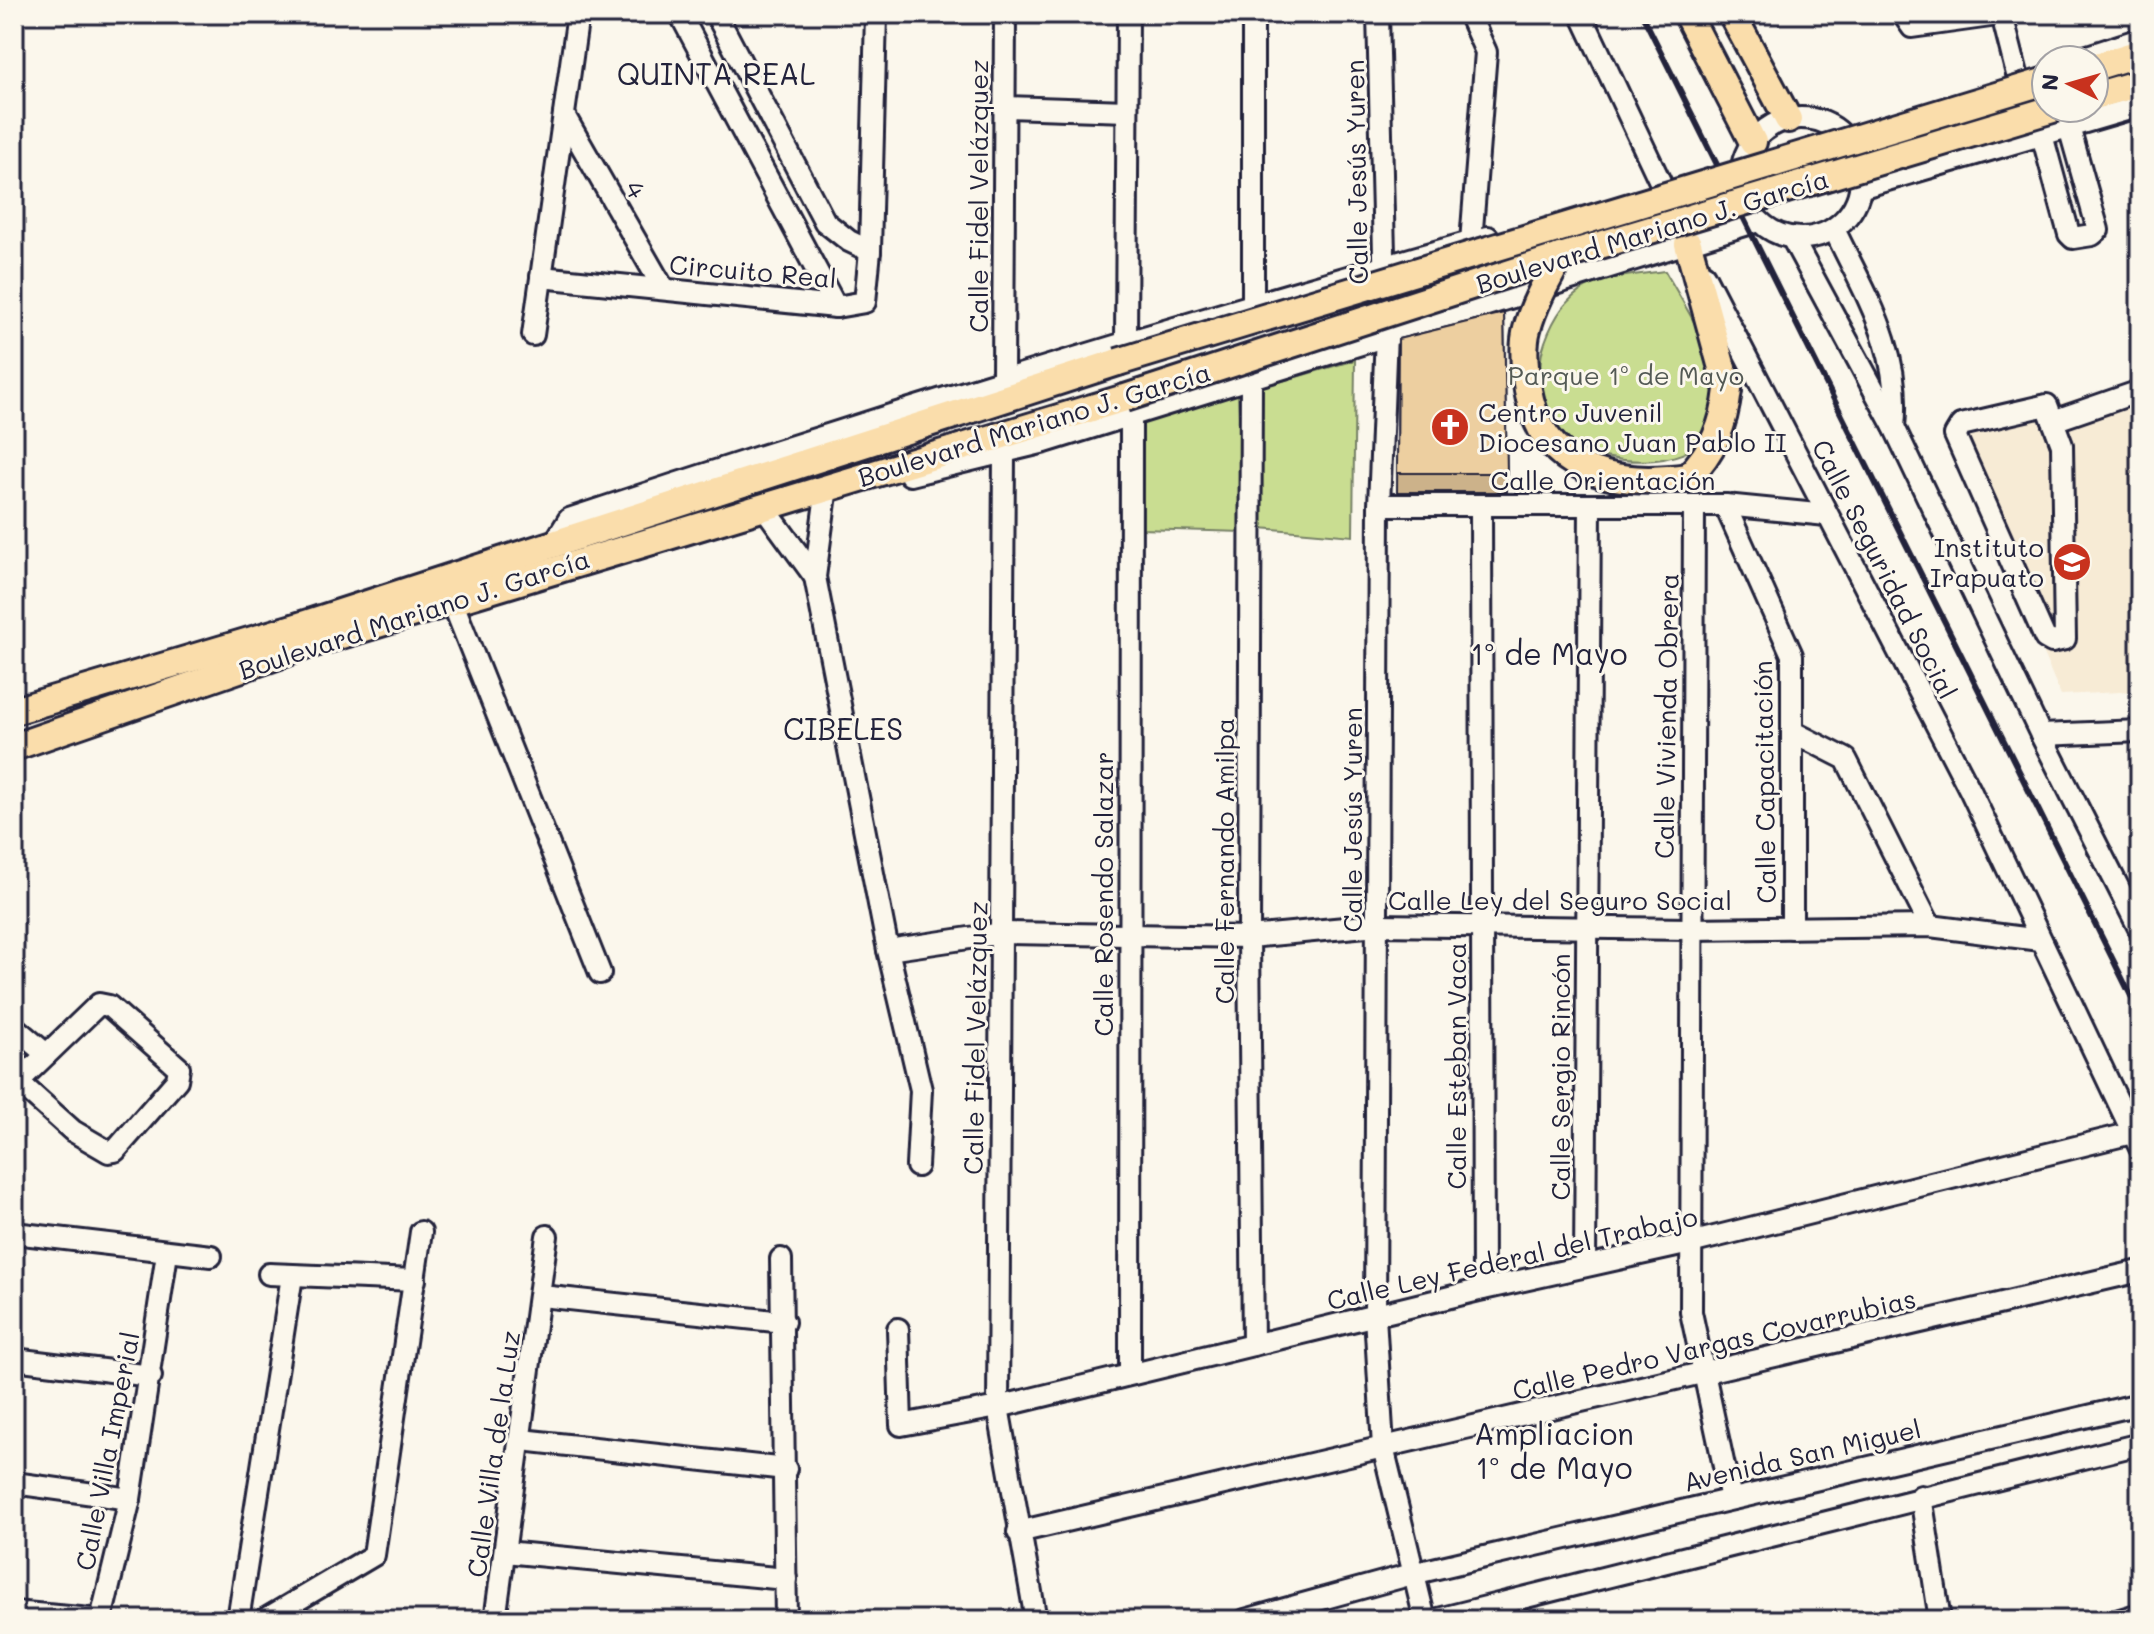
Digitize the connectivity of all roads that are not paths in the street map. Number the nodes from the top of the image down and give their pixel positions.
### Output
1 (578, 14) edge
2 (680, 14) edge
3 (716, 14) edge
4 (876, 14) edge
5 (1005, 14) edge
6 (1128, 14) edge
7 (1253, 14) edge
8 (1378, 14) edge
9 (1469, 14) edge
10 (1581, 14) edge
11 (1687, 14) edge
12 (1732, 14) edge
13 (1903, 14) edge
14 (2004, 14) edge
15 (2140, 39) edge
16 (2110, 49) edge
17 (2140, 53) edge
18 (737, 54) junction
19 (2110, 62) edge
20 (708, 67) junction
21 (2030, 74) edge
22 (2018, 78) junction
23 (2140, 83) edge
24 (2030, 86) edge
25 (2110, 91) edge
26 (2140, 106) edge
27 (1004, 107) junction
28 (2110, 110) edge
29 (1127, 111) junction
30 (1915, 111) junction
31 (564, 115) junction
32 (1788, 119) junction
33 (2037, 124) edge
34 (2054, 124) edge
35 (2064, 124) edge
36 (1842, 134) junction
37 (2042, 135) junction
38 (1748, 154) junction
39 (1935, 166) junction
40 (1663, 186) junction
41 (1860, 188) junction
42 (1758, 221) junction
43 (1834, 229) junction
44 (1792, 238) junction
45 (1471, 242) junction
46 (1688, 244) junction
47 (870, 251) junction
48 (1560, 257) junction
49 (1384, 266) junction
50 (541, 277) junction
51 (663, 288) junction
52 (1253, 306) junction
53 (836, 307) junction
54 (1386, 334) junction
55 (533, 335) dead end
56 (1122, 352) junction
57 (1251, 376) junction
58 (1003, 378) junction
59 (2140, 391) edge
60 (1128, 406) junction
61 (2053, 421) junction
62 (1894, 427) junction
63 (1004, 453) junction
64 (826, 494) junction
65 (1379, 505) junction
66 (1590, 505) junction
67 (1694, 505) junction
68 (1725, 505) junction
69 (1481, 507) junction
70 (766, 510) junction
71 (1827, 515) junction
72 (700, 524) junction
73 (553, 545) junction
74 (815, 577) junction
75 (452, 601) junction
76 (234, 658) junction
77 (14, 711) edge
78 (2140, 731) edge
79 (1793, 732) junction
80 (2041, 735) junction
81 (14, 747) edge
82 (1377, 925) junction
83 (1482, 926) junction
84 (1587, 926) junction
85 (1930, 926) junction
86 (1792, 928) junction
87 (1690, 929) junction
88 (2140, 930) edge
89 (1003, 933) junction
90 (1128, 935) junction
91 (1249, 937) junction
92 (2040, 940) junction
93 (888, 950) junction
94 (600, 973) dead end
95 (14, 1027) edge
96 (46, 1054) junction
97 (16, 1080) edge
98 (2136, 1140) edge
99 (917, 1166) dead end
100 (421, 1232) dead end
101 (14, 1233) edge
102 (547, 1236) dead end
103 (1690, 1243) junction
104 (167, 1253) junction
105 (211, 1256) dead end
106 (781, 1259) dead end
107 (1585, 1265) junction
108 (2140, 1271) edge
109 (269, 1274) dead end
110 (292, 1276) junction
111 (415, 1280) junction
112 (1483, 1289) junction
113 (541, 1296) junction
114 (1375, 1316) junction
115 (784, 1322) junction
116 (898, 1329) dead end
117 (1253, 1345) junction
118 (14, 1359) edge
119 (1706, 1373) junction
120 (1130, 1374) junction
121 (151, 1376) junction
122 (2140, 1404) edge
123 (998, 1407) junction
124 (522, 1440) junction
125 (2140, 1444) edge
126 (1383, 1447) junction
127 (786, 1469) junction
128 (14, 1483) edge
129 (1921, 1496) junction
130 (130, 1499) junction
131 (1731, 1499) junction
132 (1018, 1532) junction
133 (505, 1552) junction
134 (1416, 1573) junction
135 (786, 1579) junction
136 (14, 1612) edge
137 (2140, 1614) edge
138 (101, 1620) edge
139 (238, 1620) edge
140 (264, 1620) edge
141 (495, 1620) edge
142 (786, 1620) edge
143 (1036, 1620) edge
144 (1245, 1620) edge
145 (1425, 1620) edge
146 (1434, 1620) edge
147 (1940, 1620) edge
148 (2120, 1620) edge

1 - 31 street
2 - 20 street
3 - 18 street
4 - 47 street, Circuito Real
5 - 27 street, Calle Fidel Velázquez
6 - 29 street
7 - 52 street
8 - 49 street, Calle Jesús Yuren
9 - 45 street
10 - 40 street, Calle Seguridad Social
11 - 38 main road
12 - 32 main road
13 - 14 street
14 - 22 street
15 - 16 street
17 - 19 main road
18 - 20 street
18 - 47 street
20 - 53 street
21 - 22 street
22 - 30 street
23 - 25 main road
24 - 56 main road, Boulevard Mariano J. García, bridge
26 - 28 street
27 - 29 street
27 - 58 street, Calle Fidel Velázquez
29 - 56 street
30 - 36 street
30 - 39 street
31 - 50 street
31 - 51 street, 4
32 - 36 street
32 - 38 street
33 - 48 main road, Boulevard Mariano J. García, bridge
34 - 37 street
35 - 37 street
36 - 41 street
37 - 39 street
38 - 40 street
38 - 42 street
39 - 41 street
40 - 45 street
40 - 46 street, Calle Seguridad Social
41 - 43 street
42 - 44 street
42 - 46 street
43 - 44 street
43 - 62 street
44 - 62 street
45 - 49 street
46 - 48 main road, bridge
46 - 54 street
46 - 71 street, Calle Seguridad Social
47 - 53 street, Circuito Real
48 - 60 main road, Boulevard Mariano J. García, bridge
49 - 52 street
49 - 54 street, Calle Jesús Yuren
50 - 51 street, Circuito Real
50 - 55 street
51 - 53 street, Circuito Real
52 - 56 street
54 - 57 street
54 - 65 street, Calle Jesús Yuren
56 - 58 street
56 - 73 main road, Boulevard Mariano J. García
57 - 60 street
57 - 91 street, Calle Fernando Amilpa
58 - 73 street
59 - 61 street
60 - 63 street
60 - 72 main road, Boulevard Mariano J. García
60 - 90 street, Calle Rosendo Salazar
61 - 61 street
62 - 80 street
63 - 64 street
63 - 89 street, Calle Fidel Velázquez
64 - 70 street
64 - 74 street
65 - 69 street, Calle Orientación
65 - 82 street, Calle Jesús Yuren
66 - 67 street, Calle Orientación
66 - 69 street, Calle Orientación
66 - 84 street, Calle Sergio Rincón
67 - 68 street, Calle Orientación
67 - 87 street, Calle Vivienda Obrera
68 - 71 street, Calle Orientación
68 - 79 street, Calle Capacitación
69 - 83 street, Calle Esteban Vaca
70 - 72 street
70 - 74 street
71 - 92 street, Calle Seguridad Social
72 - 75 main road, Boulevard Mariano J. García
73 - 76 main road, Boulevard Mariano J. García
74 - 93 street
75 - 76 main road, Boulevard Mariano J. García
75 - 94 street
76 - 77 main road, Boulevard Mariano J. García
76 - 81 main road, Boulevard Mariano J. García
78 - 80 street
79 - 85 street
79 - 86 street, Calle Capacitación
80 - 88 street
82 - 83 street, Calle Ley del Seguro Social
82 - 91 street, Calle Ley del Seguro Social
82 - 114 street, Calle Jesús Yuren
83 - 84 street, Calle Ley del Seguro Social
83 - 112 street, Calle Esteban Vaca
84 - 87 street, Calle Ley del Seguro Social
84 - 107 street, Calle Sergio Rincón
85 - 86 street, Calle Ley del Seguro Social
85 - 92 street, Calle Ley del Seguro Social
86 - 87 street, Calle Ley del Seguro Social
87 - 103 street, Calle Vivienda Obrera
89 - 90 street, Calle Ley del Seguro Social
89 - 93 street, Calle Ley del Seguro Social
89 - 123 street, Calle Fidel Velázquez
90 - 91 street, Calle Ley del Seguro Social
90 - 120 street, Calle Rosendo Salazar
91 - 117 street, Calle Fernando Amilpa
92 - 98 street, Calle Seguridad Social
93 - 99 street
95 - 96 street
96 - 97 street
96 - 97 street
98 - 103 street, Calle Ley Federal del Trabajo
100 - 111 street
101 - 104 street
102 - 113 street, Calle Villa de la Luz
103 - 107 street, Calle Ley Federal del Trabajo
103 - 119 street, Calle Vivienda Obrera
104 - 105 street
104 - 121 street, Calle Villa Imperial
106 - 115 street
107 - 112 street, Calle Ley Federal del Trabajo
108 - 119 street, Calle Pedro Vargas Covarrubias
109 - 110 street
110 - 111 street
110 - 139 street
111 - 140 street
112 - 114 street, Calle Ley Federal del Trabajo
113 - 115 street
113 - 124 street, Calle Villa de la Luz
114 - 117 street, Calle Ley Federal del Trabajo
114 - 126 street, Calle Jesús Yuren
115 - 127 street
116 - 123 street, Calle Ley Federal del Trabajo
117 - 120 street, Calle Ley Federal del Trabajo
118 - 121 street
119 - 126 street, Calle Pedro Vargas Covarrubias
119 - 131 street, Calle Vivienda Obrera
120 - 123 street, Calle Ley Federal del Trabajo
121 - 130 street, Calle Villa Imperial
122 - 131 street, Avenida San Miguel
123 - 132 street, Calle Fidel Velázquez
124 - 127 street
124 - 133 street, Calle Villa de la Luz
125 - 129 street
126 - 132 street, Calle Pedro Vargas Covarrubias
126 - 134 street, Calle Jesús Yuren
127 - 135 street
128 - 130 street
129 - 146 street
129 - 147 street
130 - 138 street, Calle Villa Imperial
131 - 134 street, Avenida San Miguel
132 - 143 street, Calle Fidel Velázquez
133 - 135 street
133 - 141 street, Calle Villa de la Luz
134 - 144 street, Avenida San Miguel
134 - 145 street, Calle Jesús Yuren
135 - 142 street
136 - 138 street, Calle Villa Imperial
137 - 148 street

